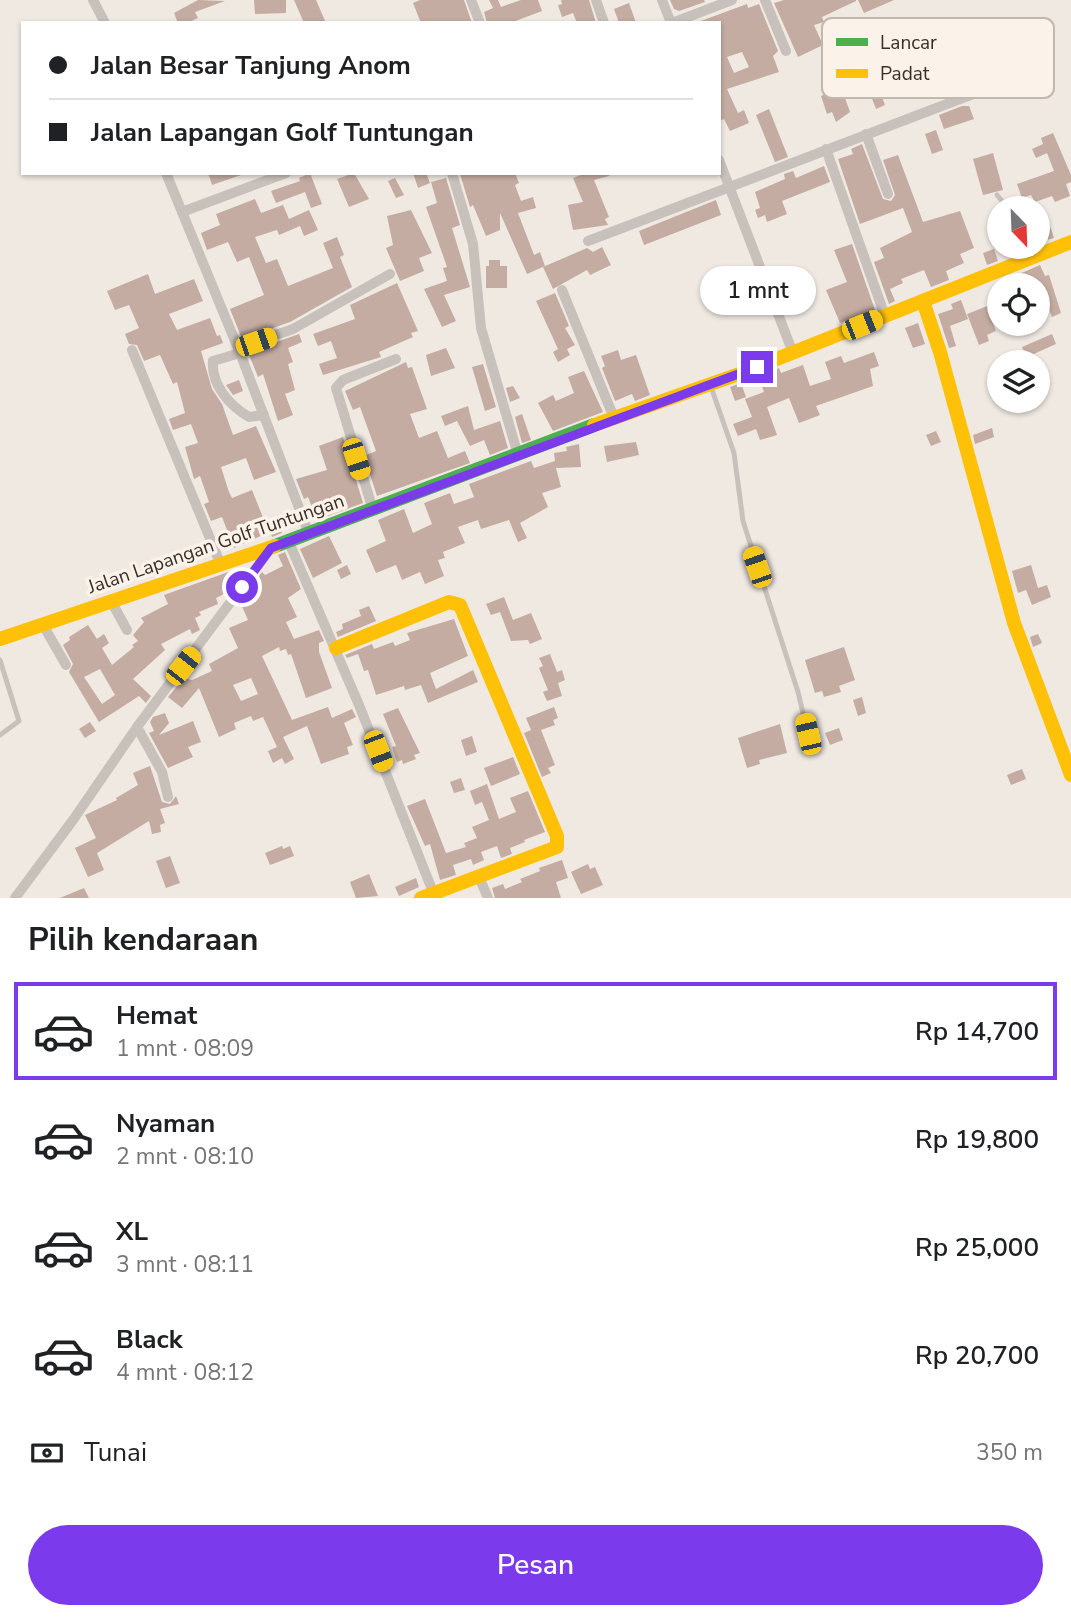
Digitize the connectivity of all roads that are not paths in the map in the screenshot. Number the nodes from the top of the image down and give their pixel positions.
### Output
1 (93, 0) edge
2 (471, 0) edge
3 (596, 0) edge
4 (662, 0) edge
5 (732, 0) edge
6 (765, 0) edge
7 (104, 21) edge
8 (479, 21) edge
9 (603, 21) edge
10 (670, 21) edge
11 (676, 21) edge
12 (786, 51) dead end
13 (962, 98) edge
14 (866, 134) junction
15 (826, 149) junction
16 (721, 165) edge
17 (167, 175) edge
18 (281, 175) edge
19 (453, 175) edge
20 (729, 187) junction
21 (888, 194) dead end
22 (181, 212) junction
23 (588, 242) dead end
24 (1071, 242) edge
25 (1050, 247) edge
26 (1012, 259) edge
27 (390, 274) dead end
28 (562, 290) dead end
29 (923, 301) junction
30 (885, 316) junction
31 (132, 350) dead end
32 (239, 351) junction
33 (793, 353) junction
34 (396, 359) dead end
35 (710, 384) junction
36 (264, 415) junction
37 (614, 418) junction
38 (517, 455) junction
39 (373, 510) junction
40 (309, 534) junction
41 (288, 540) junction
42 (271, 548) junction
43 (220, 565) junction
44 (111, 601) junction
45 (43, 625) junction
46 (127, 630) dead end
47 (0, 639) edge
48 (336, 648) junction
49 (0, 660) edge
50 (66, 665) dead end
51 (137, 727) junction
52 (808, 734) dead end
53 (0, 735) edge
54 (1070, 768) edge
55 (168, 797) dead end
56 (479, 877) junction
57 (427, 895) edge
58 (15, 898) edge
59 (488, 898) edge

1 - 7 street
2 - 8 street
3 - 9 street
4 - 10 street
5 - 11 street
6 - 12 street
13 - 14 street
14 - 15 street
14 - 21 street
15 - 20 street
15 - 30 street
16 - 20 street
17 - 22 street
18 - 22 street
19 - 38 street
20 - 23 street
20 - 33 street
22 - 32 street
24 - 25 street, Jalan Lapangan Golf Tuntungan
26 - 29 street, Jalan Lapangan Golf Tuntungan
27 - 32 street
28 - 37 street
29 - 30 street, Jalan Lapangan Golf Tuntungan
29 - 54 street
30 - 33 street, Jalan Lapangan Golf Tuntungan
31 - 43 street
32 - 36 street
32 - 36 street
33 - 35 street, Jalan Lapangan Golf Tuntungan
34 - 39 street
35 - 37 street, Jalan Lapangan Golf Tuntungan
35 - 52 lane
36 - 40 street
37 - 38 street, Jalan Lapangan Golf Tuntungan
38 - 39 street, Jalan Lapangan Golf Tuntungan
39 - 40 street, Jalan Lapangan Golf Tuntungan
40 - 41 street, Jalan Lapangan Golf Tuntungan
41 - 42 street, Jalan Lapangan Golf Tuntungan
41 - 48 street
42 - 43 street, Jalan Lapangan Golf Tuntungan
42 - 51 street
43 - 44 street, Jalan Lapangan Golf Tuntungan
44 - 45 street, Jalan Lapangan Golf Tuntungan
44 - 46 street
45 - 47 street, Jalan Lapangan Golf Tuntungan
45 - 50 street
48 - 56 street
48 - 57 street
49 - 53 lane
51 - 55 street
51 - 58 street
56 - 57 street
56 - 59 street

